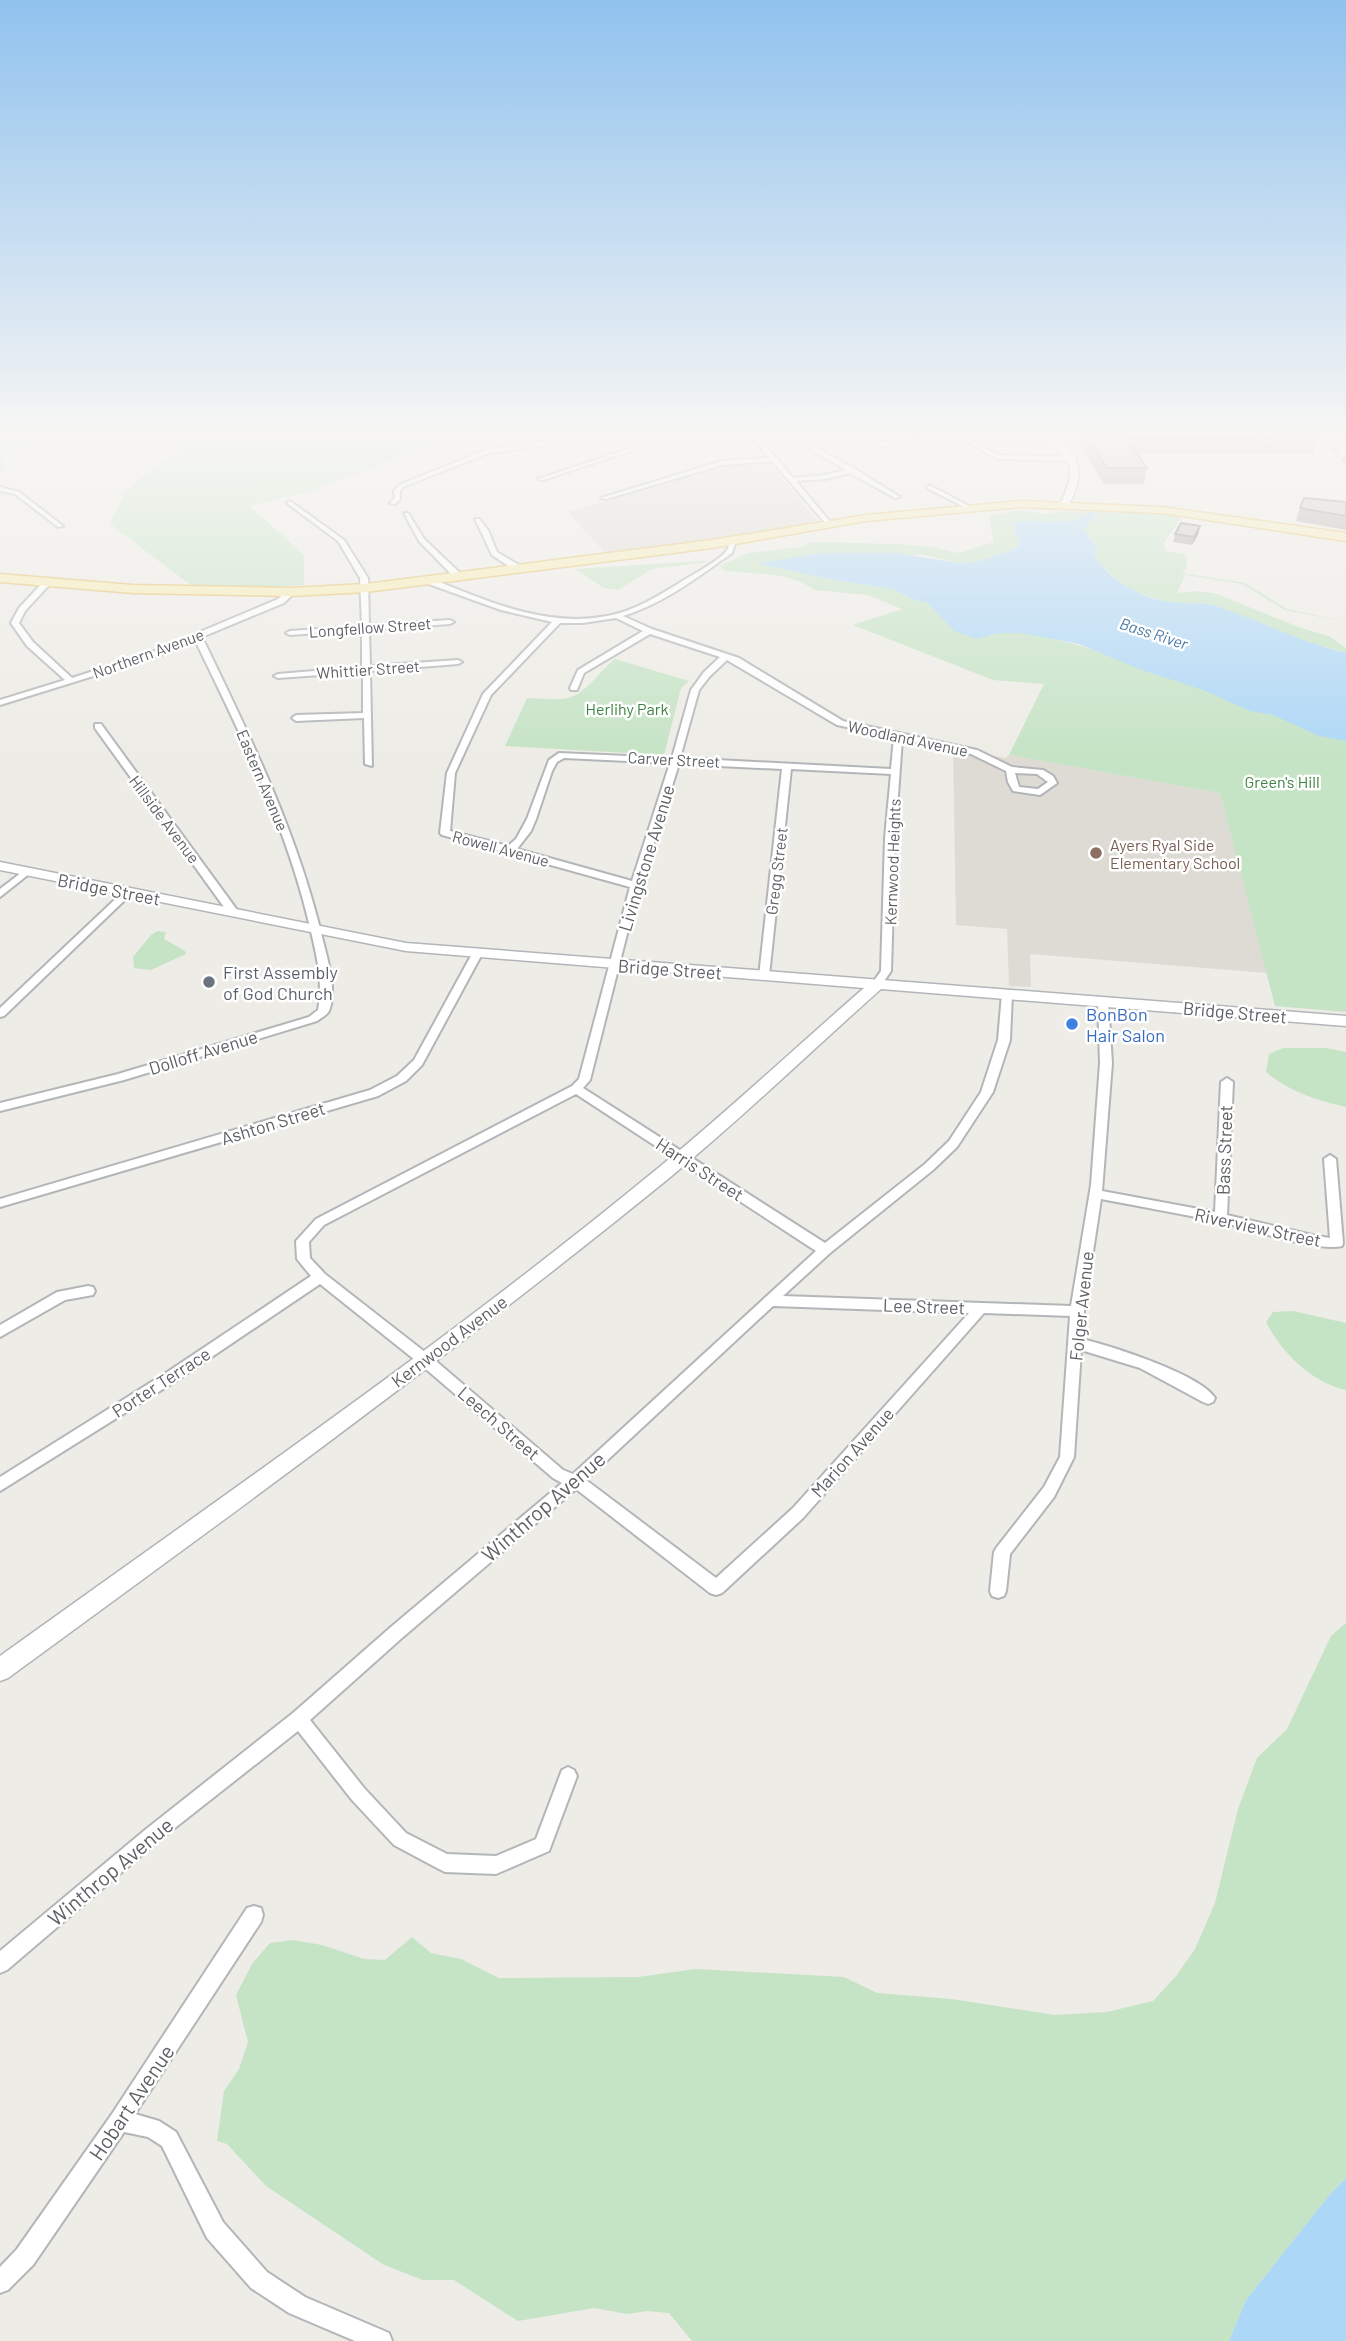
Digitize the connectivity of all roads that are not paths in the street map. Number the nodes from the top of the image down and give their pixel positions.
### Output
1 (342, 542) edge
2 (423, 542) edge
3 (489, 542) edge
4 (723, 542) edge
5 (733, 542) edge
6 (519, 569) junction
7 (459, 577) junction
8 (0, 578) edge
9 (429, 581) junction
10 (47, 583) junction
11 (366, 588) junction
12 (290, 592) junction
13 (617, 615) junction
14 (558, 620) junction
15 (450, 622) dead end
16 (365, 628) junction
17 (649, 631) junction
18 (290, 633) dead end
19 (197, 636) junction
20 (726, 656) junction
21 (458, 662) dead end
22 (366, 669) junction
23 (278, 676) dead end
24 (71, 681) junction
25 (574, 688) dead end
26 (0, 703) edge
27 (367, 715) junction
28 (296, 718) dead end
29 (98, 726) dead end
30 (898, 735) junction
31 (676, 759) junction
32 (369, 764) dead end
33 (787, 766) junction
34 (1010, 770) dead end
35 (896, 772) junction
36 (510, 849) junction
37 (0, 866) edge
38 (26, 872) junction
39 (635, 885) junction
40 (127, 893) junction
41 (0, 894) edge
42 (233, 912) junction
43 (316, 929) junction
44 (477, 954) junction
45 (615, 965) junction
46 (764, 976) junction
47 (876, 985) junction
48 (1007, 994) junction
49 (1103, 1002) junction
50 (0, 1014) edge
51 (1346, 1021) edge
52 (1227, 1082) dead end
53 (576, 1089) junction
54 (0, 1107) edge
55 (682, 1158) junction
56 (1331, 1159) dead end
57 (1096, 1194) junction
58 (0, 1203) edge
59 (1221, 1218) junction
60 (302, 1241) joint
61 (825, 1250) junction
62 (320, 1277) junction
63 (88, 1291) dead end
64 (771, 1301) junction
65 (981, 1308) junction
66 (1077, 1311) junction
67 (0, 1332) edge
68 (1076, 1343) junction
69 (425, 1360) junction
70 (1208, 1398) dead end
71 (574, 1482) junction
72 (0, 1485) edge
73 (716, 1588) joint
74 (998, 1591) dead end
75 (0, 1670) edge
76 (299, 1719) junction
77 (568, 1776) dead end
78 (254, 1915) dead end
79 (0, 1963) edge
80 (119, 2122) junction
81 (0, 2282) edge
82 (381, 2341) edge

1 - 11 street
2 - 7 street
3 - 6 street
4 - 6 main road
5 - 13 street
6 - 7 main road
7 - 9 main road
8 - 10 main road
9 - 11 main road
9 - 14 street
10 - 12 main road
10 - 24 street
11 - 12 main road
11 - 16 street
12 - 19 street, Northern Avenue
13 - 14 street
13 - 17 street, Woodland Avenue
14 - 36 street, Rowell Avenue
15 - 16 street, Longfellow Street
16 - 18 street, Longfellow Street
16 - 22 street
17 - 20 street, Woodland Avenue
17 - 25 street
19 - 24 street, Northern Avenue
19 - 43 street, Eastern Avenue
20 - 30 street, Woodland Avenue
20 - 31 street, Livingstone Avenue
21 - 22 street, Whittier Street
22 - 23 street, Whittier Street
22 - 27 street
24 - 26 street, Northern Avenue
27 - 28 street
27 - 32 street
29 - 42 street, Hillside Avenue
30 - 34 street, Woodland Avenue
30 - 35 street, Kernwood Heights
31 - 33 street, Carver Street
31 - 36 street, Carver Street
31 - 39 street, Livingstone Avenue
33 - 35 street, Carver Street
33 - 46 street, Gregg Street
35 - 47 street, Kernwood Heights
36 - 39 street, Rowell Avenue
37 - 38 main road, Bridge Street
38 - 40 main road, Bridge Street
38 - 41 street
39 - 45 street, Livingstone Avenue
40 - 42 main road, Bridge Street
40 - 50 street
42 - 43 main road, Bridge Street
43 - 44 main road, Bridge Street
43 - 54 street, Dolloff Avenue
44 - 45 main road, Bridge Street
44 - 58 street, Ashton Street
45 - 46 main road, Bridge Street
45 - 53 street, Livingstone Avenue
46 - 47 main road, Bridge Street
47 - 48 main road, Bridge Street
47 - 55 main road, Kernwood Avenue
48 - 49 main road, Bridge Street
48 - 61 street, Winthrop Avenue
49 - 51 main road, Bridge Street
49 - 57 street, Folger Avenue
52 - 59 street, Bass Street
53 - 55 street, Harris Street
53 - 60 street
55 - 61 street, Harris Street
55 - 69 main road, Kernwood Avenue
56 - 59 street, Riverview Street
57 - 59 street, Riverview Street
57 - 66 street, Folger Avenue
60 - 62 street, Leech Street
61 - 64 street, Winthrop Avenue
62 - 69 street, Leech Street
62 - 72 street, Porter Terrace
63 - 67 street
64 - 65 street, Lee Street
64 - 71 street, Winthrop Avenue
65 - 66 street, Lee Street
65 - 73 street, Marion Avenue
66 - 68 street, Folger Avenue
68 - 70 street
68 - 74 street, Folger Avenue
69 - 71 street, Leech Street
69 - 75 main road, Kernwood Avenue
71 - 73 street, Leech Street
71 - 76 street, Winthrop Avenue
76 - 77 street
76 - 79 street, Winthrop Avenue
78 - 80 street, Hobart Avenue
80 - 81 street, Hobart Avenue
80 - 82 street

